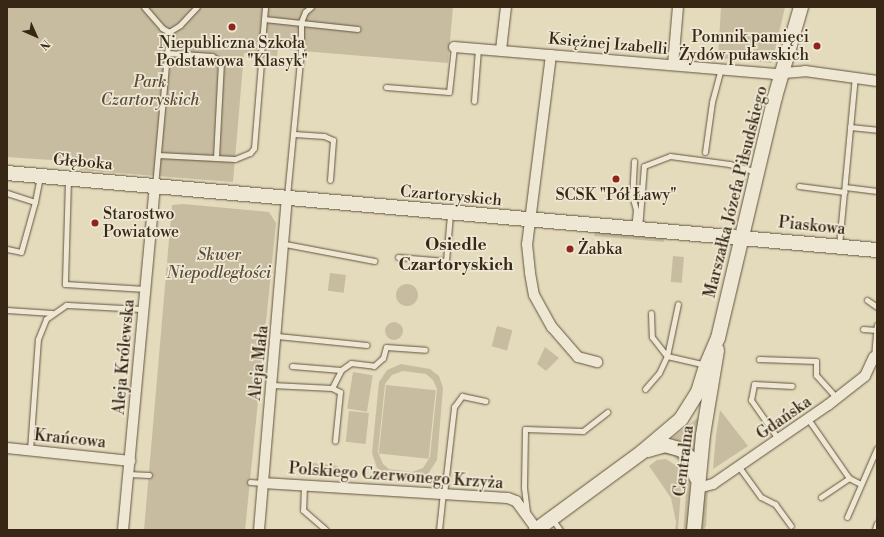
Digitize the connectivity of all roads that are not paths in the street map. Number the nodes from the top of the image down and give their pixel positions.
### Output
1 (144, 7) edge
2 (197, 7) edge
3 (265, 7) edge
4 (311, 7) edge
5 (506, 7) edge
6 (678, 7) edge
7 (800, 7) edge
8 (264, 19) junction
9 (301, 22) junction
10 (357, 29) dead end
11 (169, 32) junction
12 (454, 47) joint
13 (478, 49) junction
14 (501, 50) junction
15 (167, 53) junction
16 (261, 54) dead end
17 (551, 55) junction
18 (261, 63) dead end
19 (673, 65) junction
20 (722, 69) junction
21 (783, 73) junction
22 (855, 77) junction
23 (877, 81) edge
24 (386, 87) dead end
25 (474, 101) dead end
26 (850, 127) junction
27 (877, 130) edge
28 (294, 134) junction
29 (706, 152) dead end
30 (158, 156) junction
31 (216, 158) junction
32 (634, 161) dead end
33 (7, 172) edge
34 (758, 172) junction
35 (40, 176) junction
36 (68, 178) junction
37 (156, 180) junction
38 (330, 180) dead end
39 (799, 186) dead end
40 (845, 190) junction
41 (877, 191) edge
42 (7, 193) edge
43 (287, 199) junction
44 (35, 202) junction
45 (451, 213) junction
46 (531, 220) junction
47 (637, 229) junction
48 (744, 237) junction
49 (285, 244) junction
50 (839, 246) junction
51 (7, 249) edge
52 (877, 250) edge
53 (398, 257) dead end
54 (374, 262) dead end
55 (145, 289) junction
56 (867, 300) dead end
57 (678, 304) dead end
58 (877, 307) edge
59 (143, 309) junction
60 (7, 310) edge
61 (651, 312) dead end
62 (52, 313) junction
63 (877, 325) edge
64 (862, 329) dead end
65 (877, 330) edge
66 (277, 336) junction
67 (718, 338) junction
68 (367, 345) dead end
69 (425, 350) dead end
70 (876, 355) edge
71 (667, 356) junction
72 (759, 359) dead end
73 (597, 362) dead end
74 (292, 366) dead end
75 (706, 366) junction
76 (341, 370) junction
77 (272, 385) junction
78 (792, 386) dead end
79 (332, 388) junction
80 (645, 389) dead end
81 (711, 396) joint
82 (837, 398) junction
83 (485, 401) dead end
84 (607, 412) dead end
85 (808, 419) junction
86 (779, 440) junction
87 (335, 441) dead end
88 (7, 448) edge
89 (877, 448) edge
90 (30, 450) junction
91 (642, 452) junction
92 (130, 461) junction
93 (739, 467) junction
94 (128, 474) junction
95 (149, 475) dead end
96 (849, 478) junction
97 (250, 482) dead end
98 (263, 483) junction
99 (861, 484) junction
100 (304, 485) junction
101 (698, 488) junction
102 (443, 494) junction
103 (821, 497) dead end
104 (527, 513) junction
105 (847, 517) dead end
106 (877, 523) edge
107 (556, 524) edge
108 (791, 526) dead end
109 (874, 529) dead end
110 (123, 530) edge
111 (259, 530) edge
112 (326, 530) edge
113 (439, 530) edge
114 (536, 530) edge
115 (694, 530) edge

1 - 11 lane
2 - 11 lane
3 - 8 lane
4 - 9 lane
5 - 14 street
6 - 19 street
7 - 21 main road, Marszałka Józefa Piłsudskiego
8 - 9 lane
8 - 16 lane
9 - 10 lane
9 - 28 lane
11 - 15 lane
12 - 13 street, Księżnej Izabelli
12 - 24 lane
13 - 14 street, Księżnej Izabelli
13 - 25 lane
14 - 17 street, Księżnej Izabelli
15 - 30 lane
15 - 31 lane
17 - 19 street, Księżnej Izabelli
17 - 46 street
18 - 31 lane
19 - 20 street, Księżnej Izabelli
20 - 21 street, Księżnej Izabelli
20 - 29 lane
21 - 22 street, Księżnej Izabelli
21 - 34 main road, Marszałka Józefa Piłsudskiego
22 - 23 street, Księżnej Izabelli
22 - 26 lane
26 - 27 lane
26 - 40 lane
28 - 38 lane
28 - 43 lane
30 - 31 lane
30 - 37 lane
32 - 47 lane
33 - 35 main road, Głęboka
34 - 47 lane
34 - 48 main road, Marszałka Józefa Piłsudskiego
35 - 36 main road, Głęboka
35 - 44 lane
36 - 37 main road, Głęboka
36 - 55 lane
37 - 43 main road, Czartoryskich
37 - 55 street, Aleja Królewska
39 - 40 lane
40 - 41 lane
40 - 50 lane
42 - 44 lane
43 - 45 main road, Czartoryskich
43 - 49 street, Aleja Mała
44 - 51 lane
45 - 46 main road, Czartoryskich
45 - 53 lane
46 - 47 main road, Czartoryskich
46 - 73 street
47 - 48 main road, Czartoryskich
48 - 50 main road, Piaskowa
48 - 67 main road, Marszałka Józefa Piłsudskiego
49 - 54 lane
49 - 66 street, Aleja Mała
50 - 52 main road, Piaskowa
55 - 59 street, Aleja Królewska
56 - 58 lane
57 - 71 lane
59 - 62 lane
59 - 92 street, Aleja Królewska
60 - 62 lane
61 - 71 lane
62 - 90 lane
63 - 65 lane
64 - 65 lane
65 - 70 lane
66 - 68 lane
66 - 77 street, Aleja Mała
67 - 75 main road, Marszałka Józefa Piłsudskiego
67 - 81 main road, Marszałka Józefa Piłsudskiego
69 - 76 lane
70 - 82 street, Gdańska
71 - 75 lane
71 - 80 lane
72 - 82 lane
74 - 76 lane
75 - 91 main road, Marszałka Józefa Piłsudskiego
76 - 79 lane
77 - 79 lane
77 - 98 street, Aleja Mała
78 - 86 lane
79 - 87 lane
81 - 101 main road, Centralna
82 - 85 street, Gdańska
83 - 102 lane
84 - 104 lane
85 - 86 street, Gdańska
85 - 96 lane
86 - 93 street, Gdańska
88 - 90 street, Krańcowa
89 - 99 lane
90 - 92 street, Krańcowa
91 - 101 main road
91 - 107 main road, Marszałka Józefa Piłsudskiego
92 - 94 street, Aleja Królewska
93 - 101 street, Gdańska
93 - 108 lane
94 - 95 lane
94 - 110 street, Aleja Królewska
96 - 99 lane
96 - 103 lane
97 - 98 lane
98 - 100 street, Polskiego Czerwonego Krzyża
98 - 111 street, Aleja Mała
99 - 105 lane
100 - 102 street, Polskiego Czerwonego Krzyża
100 - 112 lane
101 - 115 main road, Centralna
102 - 104 street, Polskiego Czerwonego Krzyża
102 - 113 lane
104 - 114 street, Polskiego Czerwonego Krzyża
106 - 109 lane
107 - 114 main road, Marszałka Józefa Piłsudskiego

